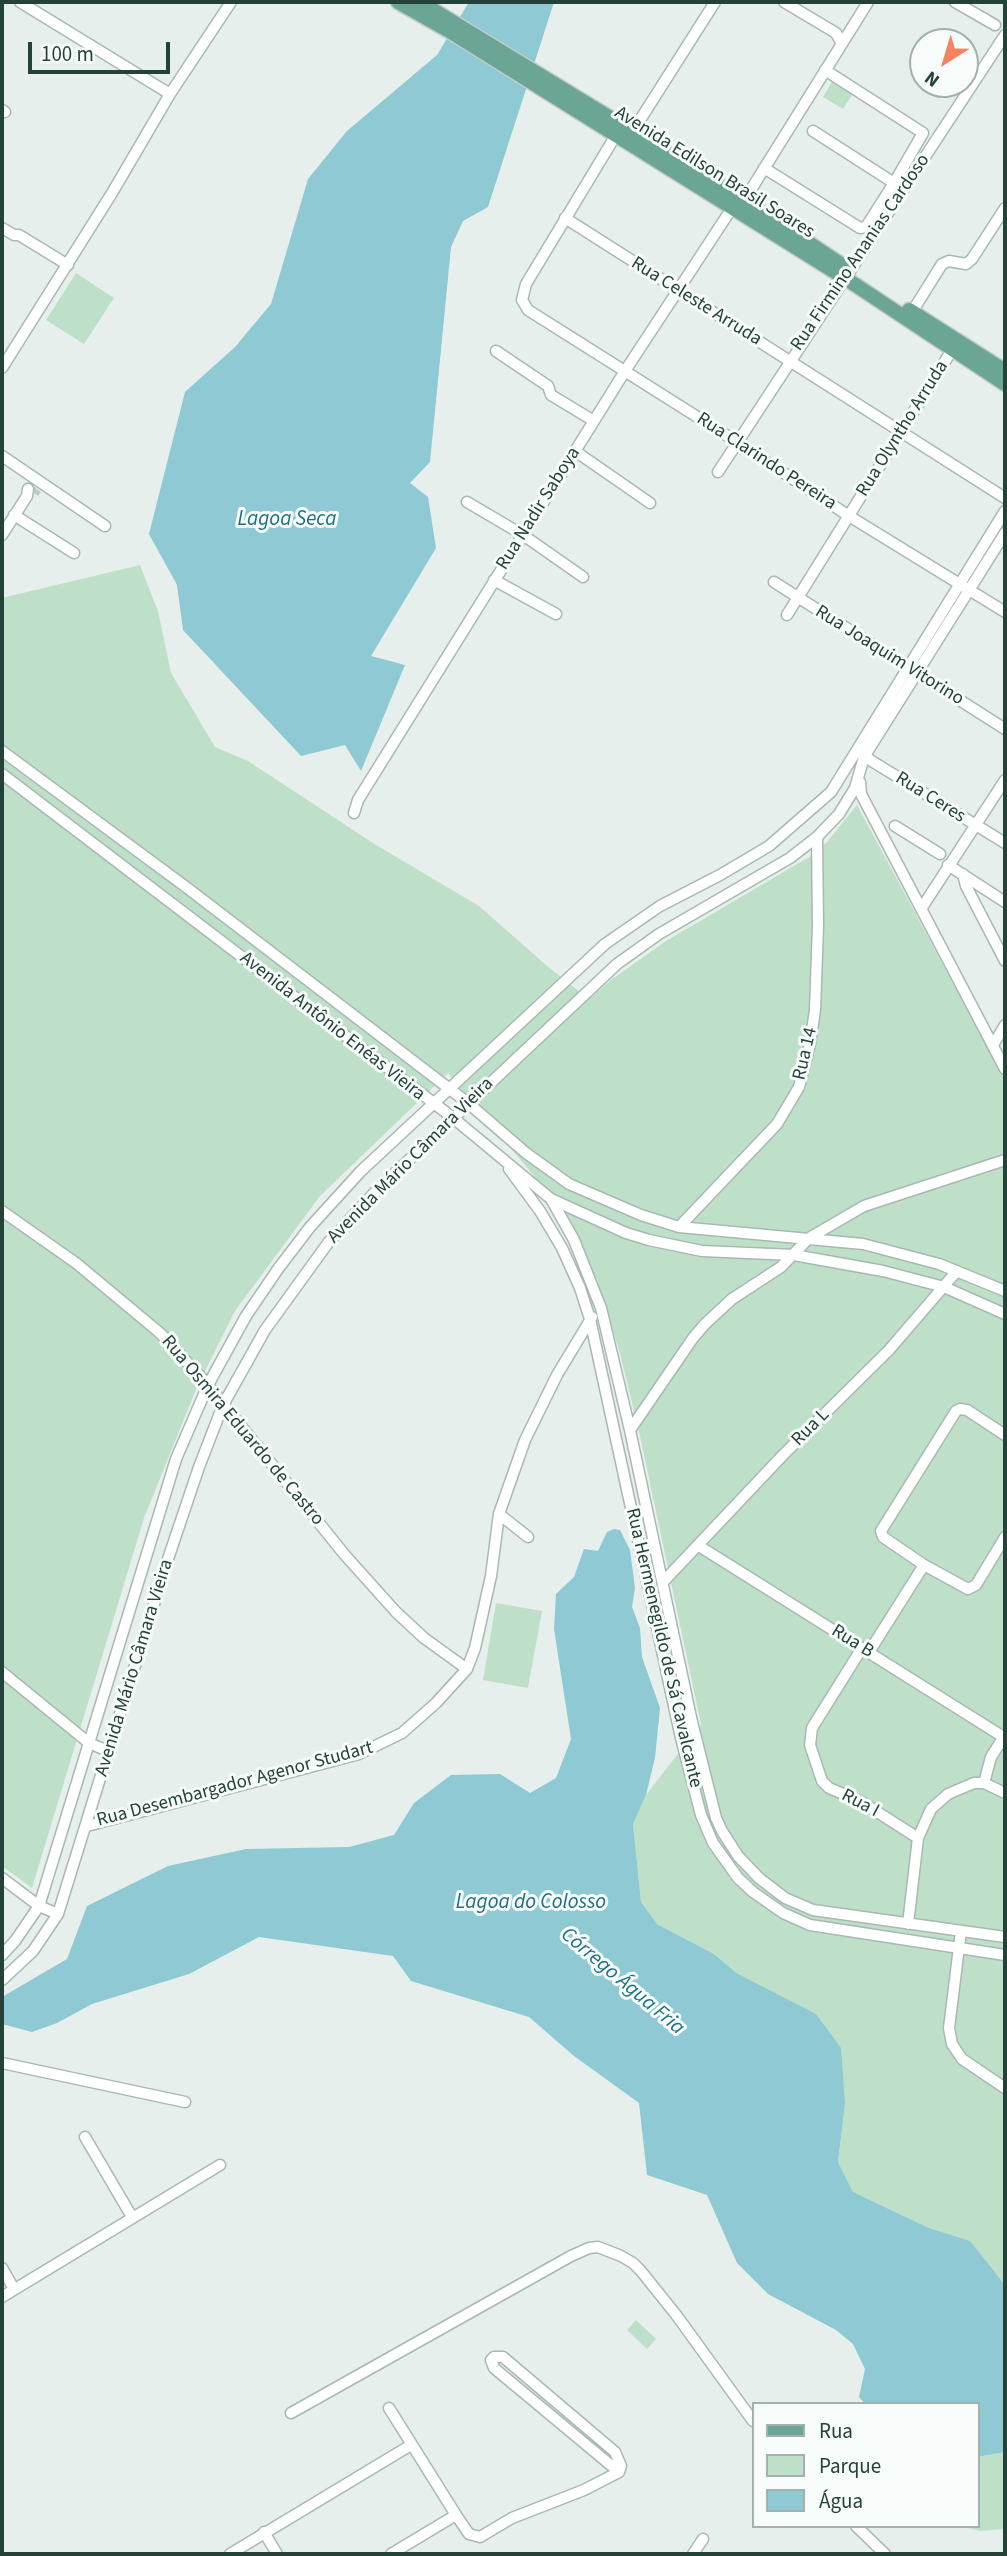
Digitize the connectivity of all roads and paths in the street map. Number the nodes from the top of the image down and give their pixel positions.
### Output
1 (20, 2) edge
2 (231, 2) edge
3 (398, 2) edge
4 (420, 2) edge
5 (715, 2) edge
6 (784, 2) edge
7 (868, 2) edge
8 (955, 2) edge
9 (995, 25) dead end
10 (453, 28) junction
11 (1005, 35) edge
12 (842, 44) junction
13 (825, 70) junction
14 (531, 75) junction
15 (170, 94) junction
16 (633, 131) junction
17 (813, 131) dead end
18 (616, 135) junction
19 (764, 168) junction
20 (894, 183) junction
21 (738, 207) junction
22 (1005, 208) edge
23 (565, 218) junction
24 (2, 228) edge
25 (68, 265) junction
26 (847, 274) junction
27 (677, 289) junction
28 (916, 306) junction
29 (953, 350) junction
30 (496, 351) dead end
31 (790, 361) junction
32 (2, 368) edge
33 (625, 371) junction
34 (1005, 371) edge
35 (1005, 384) edge
36 (594, 421) junction
37 (902, 433) junction
38 (737, 442) junction
39 (575, 451) junction
40 (2, 456) edge
41 (718, 472) dead end
42 (33, 487) junction
43 (1005, 498) edge
44 (467, 502) dead end
45 (650, 503) dead end
46 (1005, 510) edge
47 (15, 515) junction
48 (849, 516) junction
49 (105, 526) dead end
50 (1005, 533) edge
51 (2, 535) edge
52 (523, 535) junction
53 (74, 553) dead end
54 (583, 577) dead end
55 (494, 580) junction
56 (774, 582) dead end
57 (964, 588) junction
58 (798, 598) junction
59 (1005, 612) edge
60 (556, 614) dead end
61 (787, 615) dead end
62 (912, 671) junction
63 (1005, 729) edge
64 (2, 751) edge
65 (861, 753) junction
66 (851, 760) junction
67 (2, 774) edge
68 (859, 777) junction
69 (1005, 780) edge
70 (354, 813) dead end
71 (895, 826) dead end
72 (975, 826) junction
73 (817, 836) junction
74 (1005, 843) edge
75 (946, 859) junction
76 (963, 874) junction
77 (1005, 902) edge
78 (921, 909) junction
79 (1005, 961) edge
80 (1005, 1025) edge
81 (993, 1045) junction
82 (1005, 1069) edge
83 (448, 1090) junction
84 (468, 1103) junction
85 (433, 1105) junction
86 (452, 1117) junction
87 (496, 1153) junction
88 (1005, 1160) edge
89 (551, 1199) junction
90 (2, 1211) edge
91 (679, 1227) junction
92 (808, 1238) junction
93 (794, 1255) junction
94 (957, 1271) junction
95 (944, 1287) junction
96 (1005, 1291) edge
97 (601, 1308) junction
98 (1005, 1314) edge
99 (590, 1319) junction
100 (208, 1385) junction
101 (223, 1405) junction
102 (630, 1430) junction
103 (1005, 1435) edge
104 (499, 1514) junction
105 (528, 1537) dead end
106 (1005, 1537) edge
107 (699, 1546) junction
108 (924, 1565) junction
109 (663, 1582) junction
110 (865, 1650) junction
111 (467, 1669) junction
112 (2, 1672) edge
113 (1005, 1736) edge
114 (89, 1743) junction
115 (110, 1752) junction
116 (984, 1783) junction
117 (1005, 1793) edge
118 (87, 1826) junction
119 (918, 1838) junction
120 (2, 1878) edge
121 (39, 1906) junction
122 (58, 1914) junction
123 (908, 1924) junction
124 (961, 1931) junction
125 (1005, 1937) edge
126 (958, 1948) junction
127 (2, 1955) edge
128 (1005, 1955) edge
129 (2, 1980) edge
130 (2, 2063) edge
131 (1005, 2088) edge
132 (185, 2102) dead end
133 (85, 2137) dead end
134 (220, 2165) dead end
135 (132, 2217) junction
136 (2, 2268) edge
137 (14, 2289) junction
138 (2, 2297) edge
139 (389, 2408) dead end
140 (291, 2413) dead end
141 (752, 2420) edge
142 (411, 2445) junction
143 (619, 2472) junction
144 (456, 2515) junction
145 (858, 2528) edge
146 (264, 2532) junction
147 (703, 2539) dead end
148 (230, 2554) edge
149 (277, 2554) edge
150 (391, 2554) edge
151 (693, 2554) edge
152 (885, 2554) edge

1 - 15 street
2 - 15 street
3 - 10 main road, Avenida Edilson Brasil Soares
4 - 10 main road, Avenida Edilson Brasil Soares
5 - 16 street
6 - 12 street
7 - 12 street, Rua Nadir Saboya
8 - 9 street
10 - 14 main road, Avenida Edilson Brasil Soares
11 - 26 street, Rua Firmino Ananias Cardoso
12 - 13 street, Rua Nadir Saboya
13 - 19 street, Rua Nadir Saboya
13 - 20 street
14 - 16 main road, Avenida Edilson Brasil Soares
14 - 18 main road, Avenida Edilson Brasil Soares
15 - 25 street
16 - 21 main road, Avenida Edilson Brasil Soares
17 - 20 street
18 - 21 main road, Avenida Edilson Brasil Soares
18 - 23 street
19 - 20 street
19 - 21 street, Rua Nadir Saboya
21 - 26 main road, Avenida Edilson Brasil Soares
21 - 27 street, Rua Nadir Saboya
22 - 28 street
23 - 27 street, Rua Celeste Arruda
23 - 33 street, Rua Clarindo Pereira
24 - 25 street
25 - 32 street
26 - 28 main road, Avenida Edilson Brasil Soares
26 - 29 main road, Avenida Edilson Brasil Soares
26 - 31 street, Rua Firmino Ananias Cardoso
27 - 31 street, Rua Celeste Arruda
27 - 33 street, Rua Nadir Saboya
28 - 34 main road, Avenida Edilson Brasil Soares
29 - 35 main road, Avenida Edilson Brasil Soares
29 - 37 street, Rua Olyntho Arruda
30 - 36 street
31 - 37 street, Rua Celeste Arruda
31 - 38 street, Rua Firmino Ananias Cardoso
33 - 36 street, Rua Nadir Saboya
33 - 38 street, Rua Clarindo Pereira
36 - 39 street, Rua Nadir Saboya
37 - 43 street, Rua Celeste Arruda
37 - 48 street, Rua Olyntho Arruda
38 - 41 street, Rua Firmino Ananias Cardoso
38 - 48 street, Rua Clarindo Pereira
39 - 45 street
39 - 52 street, Rua Nadir Saboya
40 - 42 street
42 - 47 street
42 - 49 street
44 - 52 street
46 - 57 street
47 - 51 street
47 - 53 street
48 - 57 street, Rua Clarindo Pereira
48 - 58 street, Rua Olyntho Arruda
50 - 57 street
52 - 54 street
52 - 55 street, Rua Nadir Saboya
55 - 60 street
55 - 70 street, Rua Nadir Saboya
56 - 58 street, Rua Joaquim Vitorino
57 - 59 street, Rua Clarindo Pereira
57 - 62 street, Avenida Mário Câmara Vieira
58 - 61 street, Rua Olyntho Arruda
58 - 62 street, Rua Joaquim Vitorino
62 - 63 street, Rua Joaquim Vitorino
62 - 65 street, Avenida Mário Câmara Vieira
64 - 83 street, Avenida Antônio Enéas Vieira
65 - 66 street, Avenida Mário Câmara Vieira
65 - 68 street, Avenida Mário Câmara Vieira
65 - 72 street, Rua Ceres
66 - 68 street
66 - 83 street, Avenida Mário Câmara Vieira
67 - 85 street, Avenida Antônio Enéas Vieira
68 - 73 street, Avenida Mário Câmara Vieira
68 - 78 street
69 - 72 street
71 - 75 street
72 - 74 street, Rua Ceres
72 - 75 street
73 - 84 street, Avenida Mário Câmara Vieira
73 - 91 street, Rua 14
75 - 76 street
75 - 78 street
76 - 77 street
76 - 79 street
78 - 81 street
80 - 81 street
81 - 82 street
83 - 84 street, Avenida Antônio Enéas Vieira
83 - 85 street, Avenida Mário Câmara Vieira
84 - 86 street, Avenida Mário Câmara Vieira
84 - 91 street, Avenida Antônio Enéas Vieira
85 - 86 street, Avenida Antônio Enéas Vieira
85 - 100 street, Avenida Mário Câmara Vieira
86 - 87 street, Avenida Antônio Enéas Vieira
86 - 101 street, Avenida Mário Câmara Vieira
87 - 89 street, Avenida Antônio Enéas Vieira
87 - 99 street, Rua Hermenegildo de Sá Cavalcante
88 - 92 street
89 - 93 street, Avenida Antônio Enéas Vieira
89 - 97 street, Rua Hermenegildo de Sá Cavalcante
90 - 100 street, Rua Osmira Eduardo de Castro
91 - 92 street, Avenida Antônio Enéas Vieira
92 - 93 street
92 - 94 street, Avenida Antônio Enéas Vieira
93 - 95 street, Avenida Antônio Enéas Vieira
93 - 102 street
94 - 95 street, Rua L
94 - 96 street, Avenida Antônio Enéas Vieira
95 - 98 street, Avenida Antônio Enéas Vieira
95 - 107 street, Rua L
97 - 99 street, Rua Desembargador Agenor Studart
97 - 102 street, Rua Hermenegildo de Sá Cavalcante
99 - 104 street, Rua Desembargador Agenor Studart
99 - 126 street, Rua Hermenegildo de Sá Cavalcante
100 - 101 street, Rua Osmira Eduardo de Castro
100 - 114 street, Avenida Mário Câmara Vieira
101 - 111 street, Rua Osmira Eduardo de Castro
101 - 115 street, Avenida Mário Câmara Vieira
102 - 109 street, Rua Hermenegildo de Sá Cavalcante
103 - 108 street
104 - 105 street
104 - 111 street, Rua Desembargador Agenor Studart
106 - 108 street
107 - 109 street, Rua L
107 - 110 street, Rua B
108 - 110 street, Rua I
109 - 123 street, Rua Hermenegildo de Sá Cavalcante
110 - 113 street, Rua B
110 - 119 street, Rua I
111 - 118 street, Rua Desembargador Agenor Studart
112 - 114 street
113 - 116 street
114 - 115 street
114 - 121 street, Avenida Mário Câmara Vieira
115 - 118 street, Avenida Mário Câmara Vieira
116 - 117 street
116 - 119 street
118 - 122 street, Avenida Mário Câmara Vieira
119 - 123 street
120 - 121 street
121 - 122 street
121 - 127 street, Avenida Mário Câmara Vieira
122 - 129 street, Avenida Mário Câmara Vieira
123 - 124 street, Rua Hermenegildo de Sá Cavalcante
124 - 125 street, Rua Hermenegildo de Sá Cavalcante
124 - 126 street
126 - 128 street, Rua Hermenegildo de Sá Cavalcante
126 - 131 street
130 - 132 street
133 - 135 street
134 - 135 street
135 - 137 street
136 - 137 street
137 - 138 street
139 - 142 street
140 - 141 street
142 - 144 street
142 - 146 street
143 - 143 street
143 - 144 street
144 - 150 street
145 - 152 street
146 - 148 street
146 - 149 street
147 - 151 street

